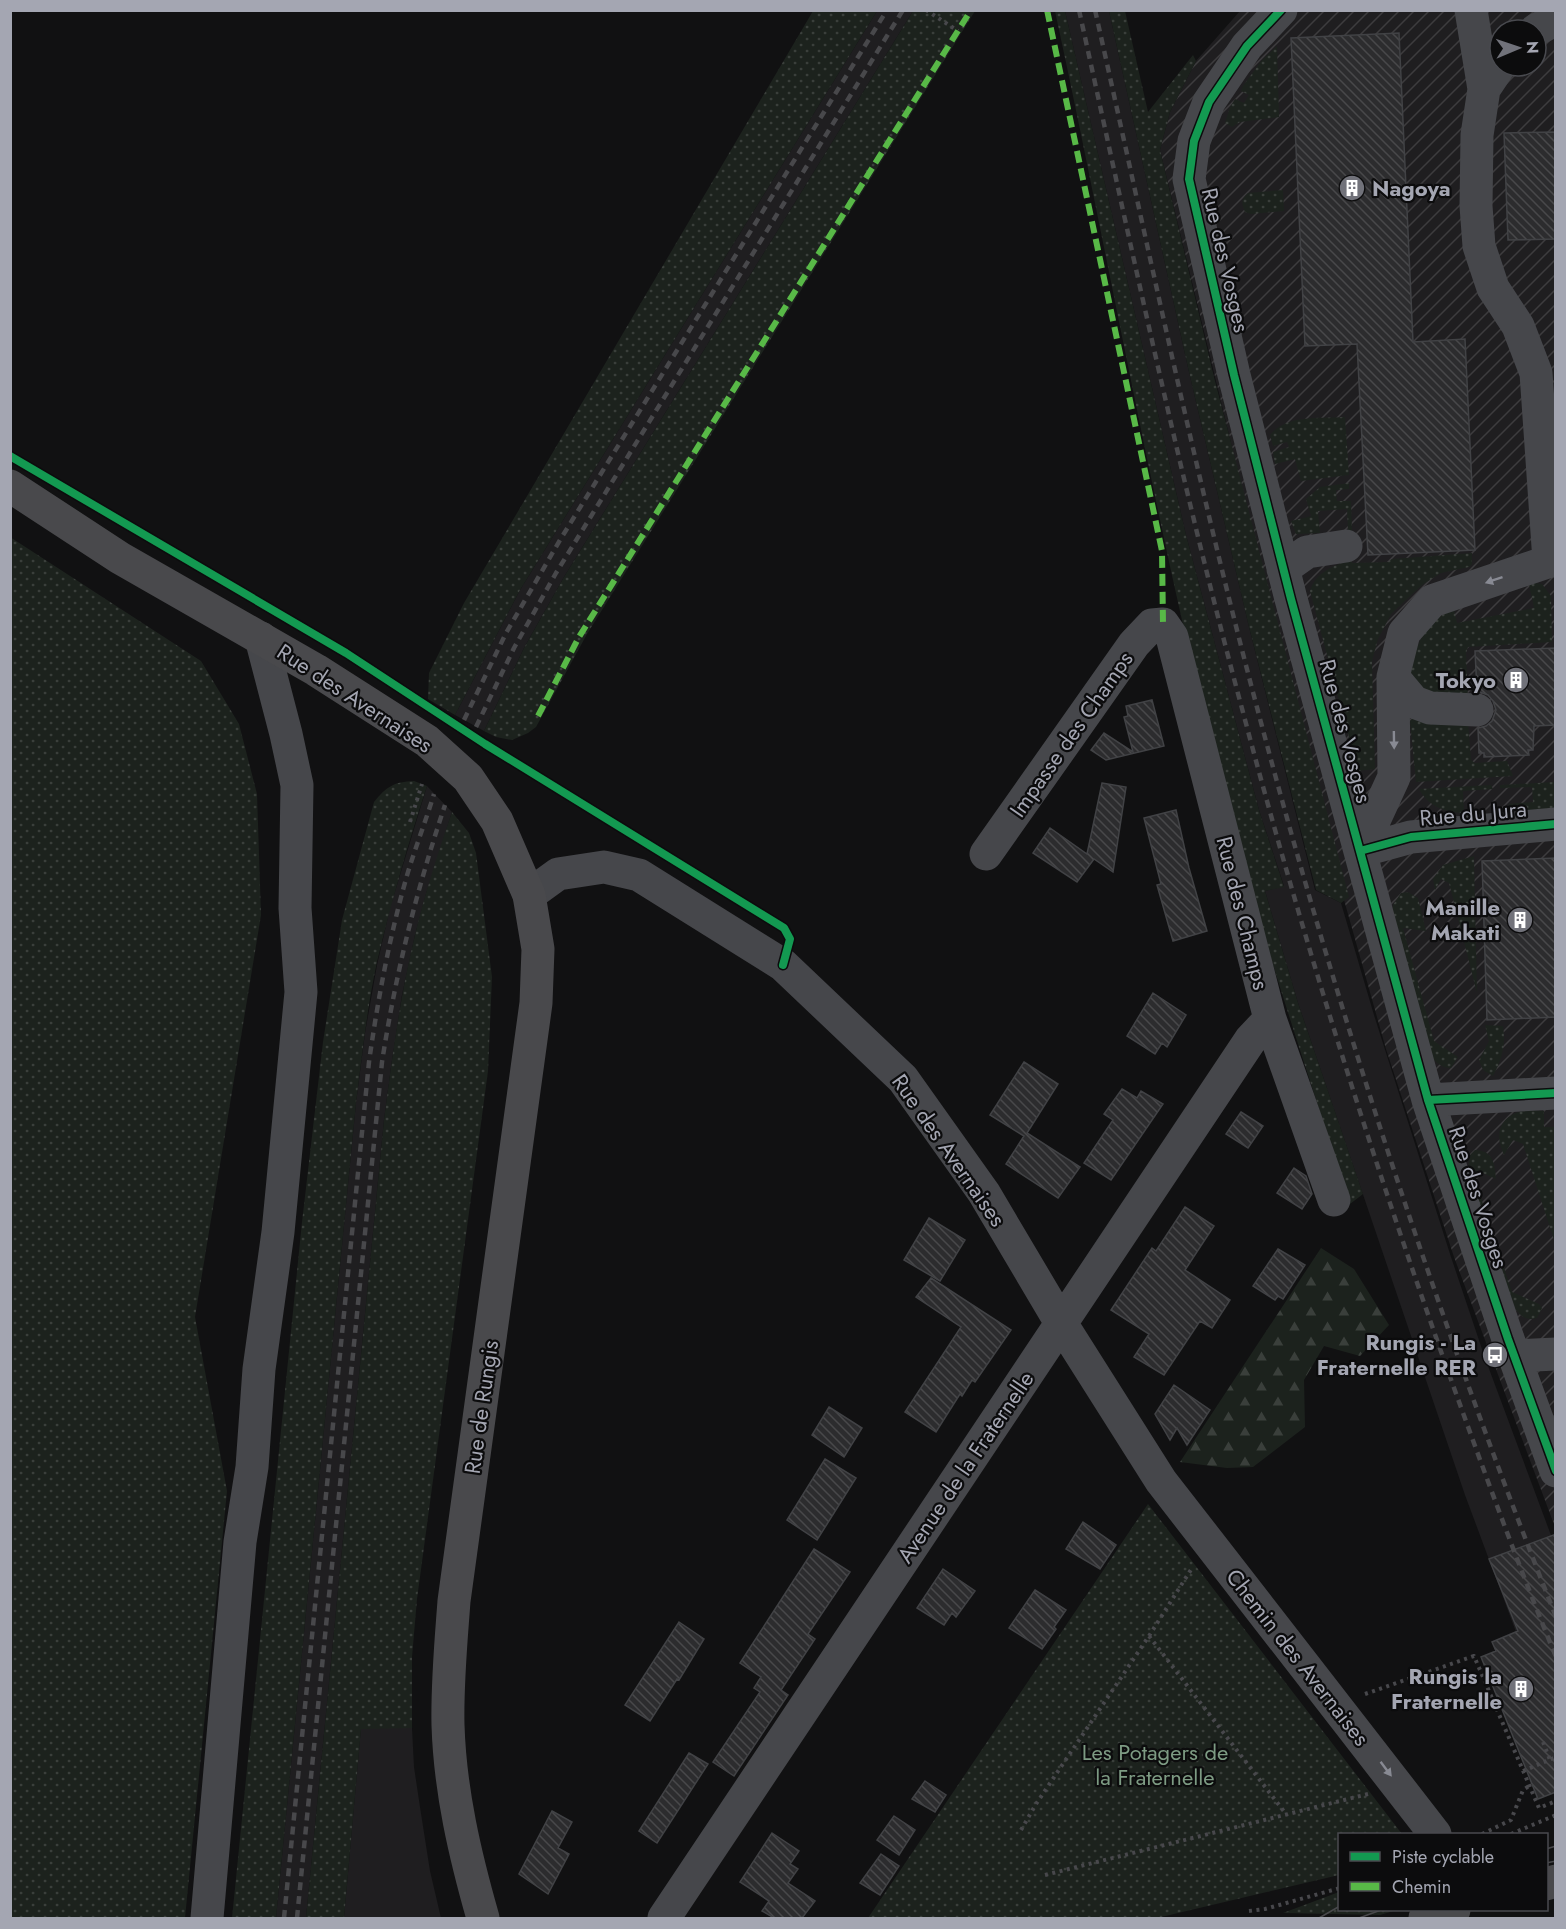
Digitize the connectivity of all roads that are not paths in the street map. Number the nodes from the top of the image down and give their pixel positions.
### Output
1 (1281, 10) edge
2 (1471, 10) edge
3 (1488, 64) edge
4 (1492, 78) edge
5 (10, 486) edge
6 (1346, 546) dead end
7 (1552, 560) edge
8 (1283, 569) junction
9 (1163, 624) joint
10 (261, 638) junction
11 (1393, 677) junction
12 (1477, 710) dead end
13 (1556, 824) edge
14 (1360, 851) junction
15 (986, 854) dead end
16 (529, 895) junction
17 (1270, 1019) junction
18 (1556, 1093) edge
19 (1428, 1100) junction
20 (1334, 1200) dead end
21 (1061, 1323) junction
22 (1556, 1354) edge
23 (1513, 1356) junction
24 (1556, 1471) edge
25 (1161, 1481) joint
26 (1434, 1833) edge
27 (1450, 1911) edge
28 (207, 1918) edge
29 (483, 1918) edge
30 (664, 1918) edge
31 (1425, 1918) edge

1 - 8 street, Rue des Vosges
2 - 3 street
4 - 7 street
5 - 10 main road, Rue des Avernaises
6 - 8 street
7 -> 11 street
8 - 14 street, Rue des Vosges
9 - 15 street, Impasse des Champs
9 - 17 street, Rue des Champs
10 - 16 main road, Rue des Avernaises
10 - 28 street
11 - 12 street
11 -> 14 street
13 - 14 street, Rue du Jura
14 - 19 street, Rue des Vosges
16 - 21 street, Rue des Avernaises
16 - 29 main road, Rue de Rungis
17 - 20 street, Rue des Champs
17 - 21 street, Avenue de la Fraternelle
18 - 19 street
19 - 23 street, Rue des Vosges
21 - 25 street, Rue des Avernaises
21 - 30 street, Avenue de la Fraternelle
22 - 23 street
23 - 24 street, Rue des Vosges
25 -> 26 street, Chemin des Avernaises
27 - 31 main road

